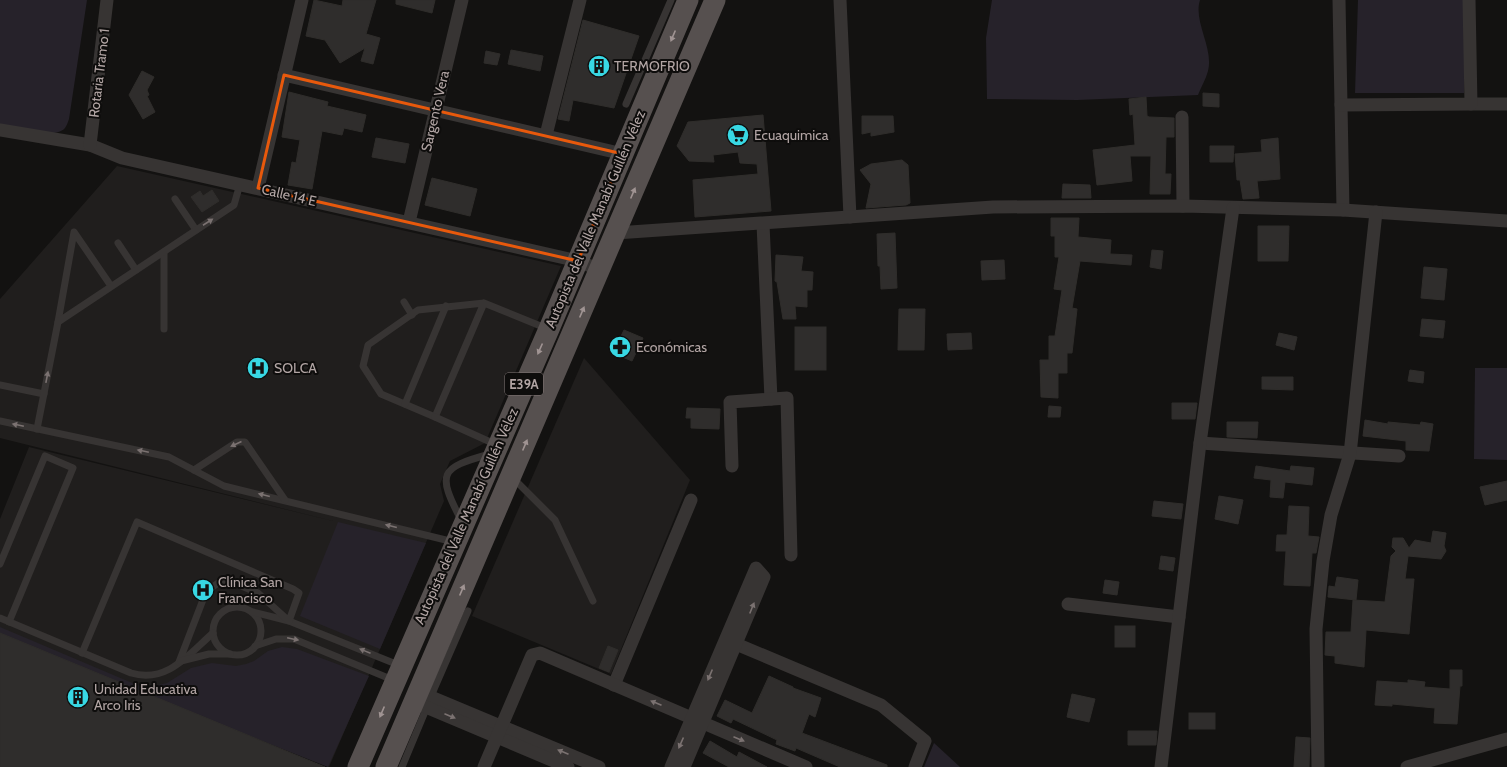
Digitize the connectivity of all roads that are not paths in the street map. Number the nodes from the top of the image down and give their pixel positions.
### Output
1 (107, 0) edge
2 (302, 0) edge
3 (462, 0) edge
4 (580, 0) edge
5 (671, 0) edge
6 (687, 0) edge
7 (715, 0) edge
8 (840, 0) edge
9 (1339, 0) edge
10 (1469, 0) edge
11 (284, 75) junction
12 (626, 104) dead end
13 (1471, 104) junction
14 (1507, 104) edge
15 (1341, 105) junction
16 (435, 110) junction
17 (1182, 117) dead end
18 (0, 130) edge
19 (546, 135) junction
20 (90, 145) junction
21 (623, 154) junction
22 (240, 184) junction
23 (258, 188) junction
24 (176, 199) dead end
25 (1184, 206) junction
26 (1233, 208) junction
27 (1343, 210) junction
28 (1376, 212) junction
29 (850, 217) junction
30 (1507, 221) edge
31 (410, 222) junction
32 (763, 224) junction
33 (196, 230) junction
34 (616, 233) junction
35 (118, 243) dead end
36 (164, 252) junction
37 (578, 261) junction
38 (136, 270) junction
39 (600, 270) junction
40 (111, 286) junction
41 (404, 302) dead end
42 (484, 303) junction
43 (446, 306) junction
44 (412, 315) junction
45 (58, 322) junction
46 (549, 329) junction
47 (164, 330) dead end
48 (0, 384) edge
49 (44, 394) junction
50 (771, 399) junction
51 (405, 404) junction
52 (435, 417) junction
53 (0, 421) edge
54 (37, 429) junction
55 (1200, 443) junction
56 (495, 449) junction
57 (1350, 454) junction
58 (1399, 456) dead end
59 (732, 466) dead end
60 (194, 470) junction
61 (511, 476) junction
62 (285, 500) junction
63 (691, 500) dead end
64 (463, 523) junction
65 (455, 542) junction
66 (480, 548) junction
67 (791, 555) dead end
68 (0, 564) edge
69 (593, 601) dead end
70 (1068, 604) dead end
71 (253, 612) junction
72 (1179, 617) junction
73 (0, 618) edge
74 (289, 621) junction
75 (9, 622) junction
76 (213, 633) junction
77 (255, 646) junction
78 (82, 652) junction
79 (234, 654) junction
80 (179, 662) junction
81 (398, 673) junction
82 (614, 685) junction
83 (423, 699) junction
84 (698, 721) junction
85 (499, 730) junction
86 (1507, 739) edge
87 (396, 762) edge
88 (358, 767) edge
89 (484, 767) edge
90 (568, 767) edge
91 (599, 767) edge
92 (670, 767) edge
93 (684, 767) edge
94 (806, 767) edge
95 (914, 767) edge
96 (1161, 767) edge
97 (1318, 767) edge
98 (1407, 767) edge

1 - 20 street, Rotaria Tramo 1
2 - 11 street
3 - 16 street, Sargento Vera
4 - 19 street
5 - 12 lane
6 -> 21 main road, Autopista del Valle Manabí Guillén Vélez / E39A
34 -> 7 main road, Autopista del Valle Manabí Guillén Vélez / E39A
8 - 29 street
9 - 15 street
10 - 13 street
11 - 16 street
11 - 23 street
13 - 14 street
13 - 15 street
15 - 27 street
16 - 19 street
16 - 31 street, Sargento Vera
17 - 25 street
18 - 20 street, Calle 14 E
19 - 21 street
20 - 22 street, Calle 14 E
21 - 37 main road, Autopista del Valle Manabí Guillén Vélez / E39A
22 - 23 street, Calle 14 E
33 -> 22 lane
23 - 31 street, Calle 14 E
24 - 33 lane
25 - 26 street
25 - 29 street
26 - 27 street
26 - 55 street
27 - 28 street
28 - 30 street
28 - 57 street
29 - 32 street
31 - 37 street, Calle 14 E
32 - 34 street
32 - 50 street
33 - 36 lane
34 - 39 main road, Autopista del Valle Manabí Guillén Vélez / E39A
35 - 38 lane
36 - 38 lane
36 - 47 lane
37 - 39 street, Calle 14 E
37 - 46 main road, Autopista del Valle Manabí Guillén Vélez / E39A
38 - 40 lane
61 -> 39 main road, Autopista del Valle Manabí Guillén Vélez / E39A
40 - 45 lane
40 - 45 lane
41 - 44 lane
42 - 43 lane
42 - 46 lane
42 - 52 lane
43 - 44 lane
43 - 51 lane
44 - 51 lane
49 -> 45 lane
46 -> 56 main road, Autopista del Valle Manabí Guillén Vélez / E39A
48 - 49 lane
49 - 54 lane
50 - 59 street
50 - 67 street
51 - 52 lane
52 - 56 lane
54 -> 53 lane
60 -> 54 lane
55 - 57 street
55 - 72 street
56 - 64 main road, Autopista del Valle Manabí Guillén Vélez / E39A
56 - 64 lane
57 - 58 street
57 - 97 street
62 -> 60 lane
62 -> 60 lane
61 - 66 main road, Autopista del Valle Manabí Guillén Vélez / E39A
61 - 69 lane
65 -> 62 lane
63 - 82 street
64 - 65 main road, Autopista del Valle Manabí Guillén Vélez / E39A
65 - 66 main road
65 - 81 main road, Autopista del Valle Manabí Guillén Vélez / E39A
83 -> 66 main road, Autopista del Valle Manabí Guillén Vélez / E39A
68 - 75 lane
70 - 72 street
71 - 74 lane
71 - 76 lane
71 - 77 lane
72 - 96 street
73 - 75 lane
74 - 78 lane
74 - 80 lane
81 -> 74 lane
75 - 78 lane
76 - 79 lane
76 - 80 lane
77 - 79 lane
77 -> 81 lane
78 - 80 lane
79 - 80 lane
81 -> 88 main road, Autopista del Valle Manabí Guillén Vélez / E39A
84 -> 82 street
82 - 85 street
83 - 85 street
83 - 87 main road, Autopista del Valle Manabí Guillén Vélez / E39A
84 -> 92 street
84 - 93 street
84 -> 94 street
84 - 95 street
85 - 89 street
85 - 90 street
91 -> 85 street
86 - 98 street

